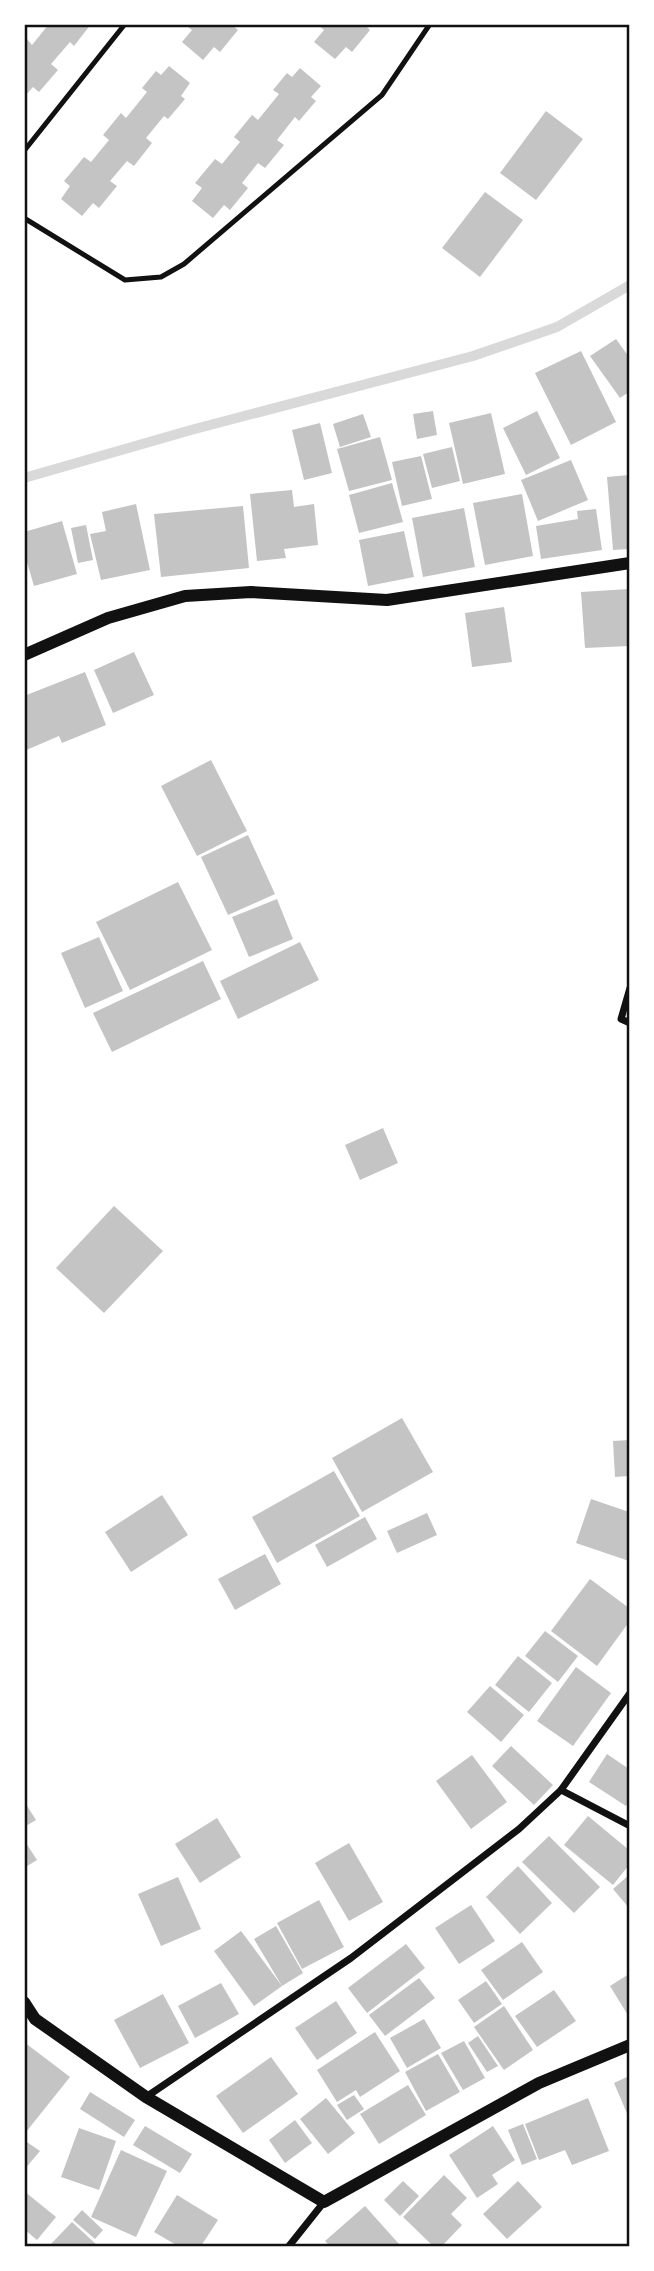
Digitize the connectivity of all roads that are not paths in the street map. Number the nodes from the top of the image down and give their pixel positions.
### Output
1 (125, 24) edge
2 (430, 24) edge
3 (24, 151) edge
4 (24, 218) edge
5 (629, 563) edge
6 (24, 655) edge
7 (629, 988) edge
8 (629, 1023) edge
9 (629, 1693) edge
10 (561, 1790) junction
11 (629, 1826) edge
12 (24, 2002) edge
13 (30, 2022) edge
14 (629, 2045) edge
15 (146, 2097) junction
16 (324, 2202) junction
17 (289, 2246) edge

1 - 3 lane
2 - 4 lane
5 - 6 street
7 - 8 street
9 - 10 street
10 - 11 street
10 - 15 street
12 - 13 street
13 - 15 street
14 - 16 street
15 - 16 street
16 - 17 street

